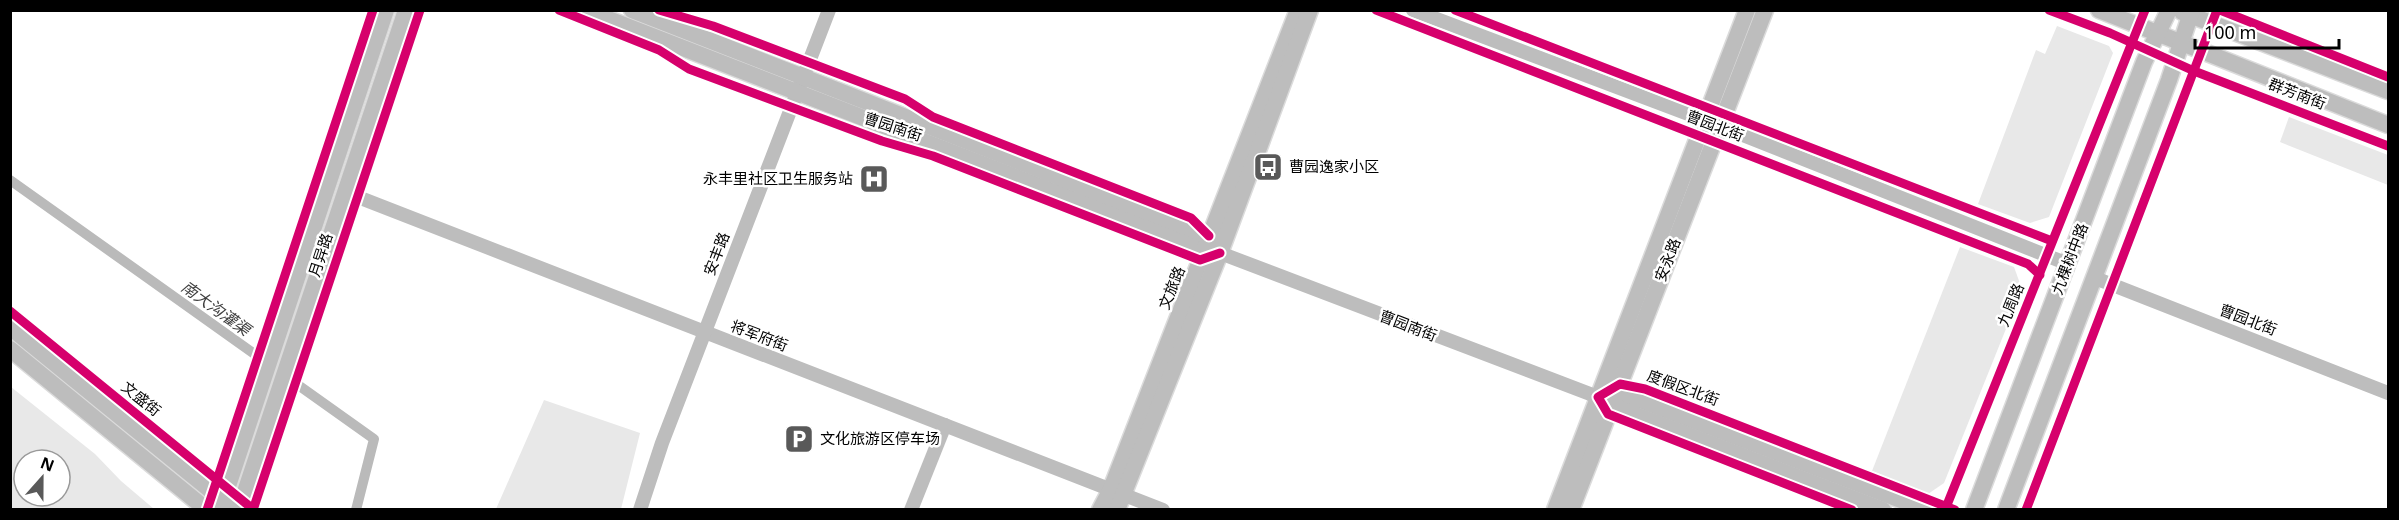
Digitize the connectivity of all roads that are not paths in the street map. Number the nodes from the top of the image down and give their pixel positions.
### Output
1 (386, 10) edge
2 (406, 10) edge
3 (585, 10) edge
4 (632, 10) edge
5 (829, 10) edge
6 (1298, 10) edge
7 (1310, 10) edge
8 (1413, 10) edge
9 (1747, 10) edge
10 (1765, 10) edge
11 (2099, 10) edge
12 (2169, 10) edge
13 (2187, 12) edge
14 (2158, 34) junction
15 (2181, 43) junction
16 (803, 77) junction
17 (2388, 91) edge
18 (797, 93) junction
19 (1712, 123) junction
20 (2388, 126) edge
21 (345, 192) junction
22 (1211, 246) junction
23 (2068, 264) junction
24 (2095, 278) junction
25 (10, 327) edge
26 (704, 333) junction
27 (10, 349) edge
28 (2388, 393) edge
29 (1608, 399) junction
30 (945, 425) junction
31 (1117, 498) edge
32 (225, 506) edge
33 (207, 510) edge
34 (239, 510) edge
35 (640, 510) edge
36 (911, 510) edge
37 (1101, 510) edge
38 (1163, 510) edge
39 (1555, 510) edge
40 (1571, 510) edge
41 (1883, 510) edge
42 (1927, 510) edge
43 (1974, 510) edge
44 (2006, 510) edge

1 - 32 main road, 月异路
2 - 21 main road, 月异路
3 - 18 main road, 曹园南街
4 - 16 main road, 曹园南街
5 - 16 street, 安丰路
6 - 22 main road, 文旅路
7 - 22 main road, 文旅路
8 - 19 street, 曹园北街
9 - 19 main road, 安永路
10 - 19 main road, 安永路
11 - 14 main road, 群芳南街
12 - 14 main road, 九棵树中路
13 - 15 main road, 九棵树中路
13 - 17 main road
14 - 15 main road, 群芳南街
14 - 23 main road, 九棵树中路
15 - 20 main road, 群芳南街
15 - 24 main road, 九棵树中路
16 - 18 street, 安丰路
16 - 22 main road, 曹园南街
18 - 22 main road, 曹园南街
18 - 26 street, 安丰路
19 - 23 street, 曹园北街
19 - 29 main road, 安永路
21 - 26 street, 将军府街
21 - 34 main road, 月异路
22 - 29 street, 曹园南街
22 - 31 main road, 文旅路
23 - 43 main road, 九棵树中路
24 - 28 street, 曹园北街
24 - 44 main road, 九棵树中路
25 - 32 main road, 文盛街
26 - 30 street, 将军府街
26 - 35 street, 安丰路
27 - 33 main road
29 - 39 main road, 安永路
29 - 40 main road, 安永路
29 - 41 main road, 曹园南街
29 - 42 main road, 曹园南街
30 - 31 street, 将军府街
30 - 36 street
31 - 37 main road, 文旅路
31 - 38 street, 将军府街

